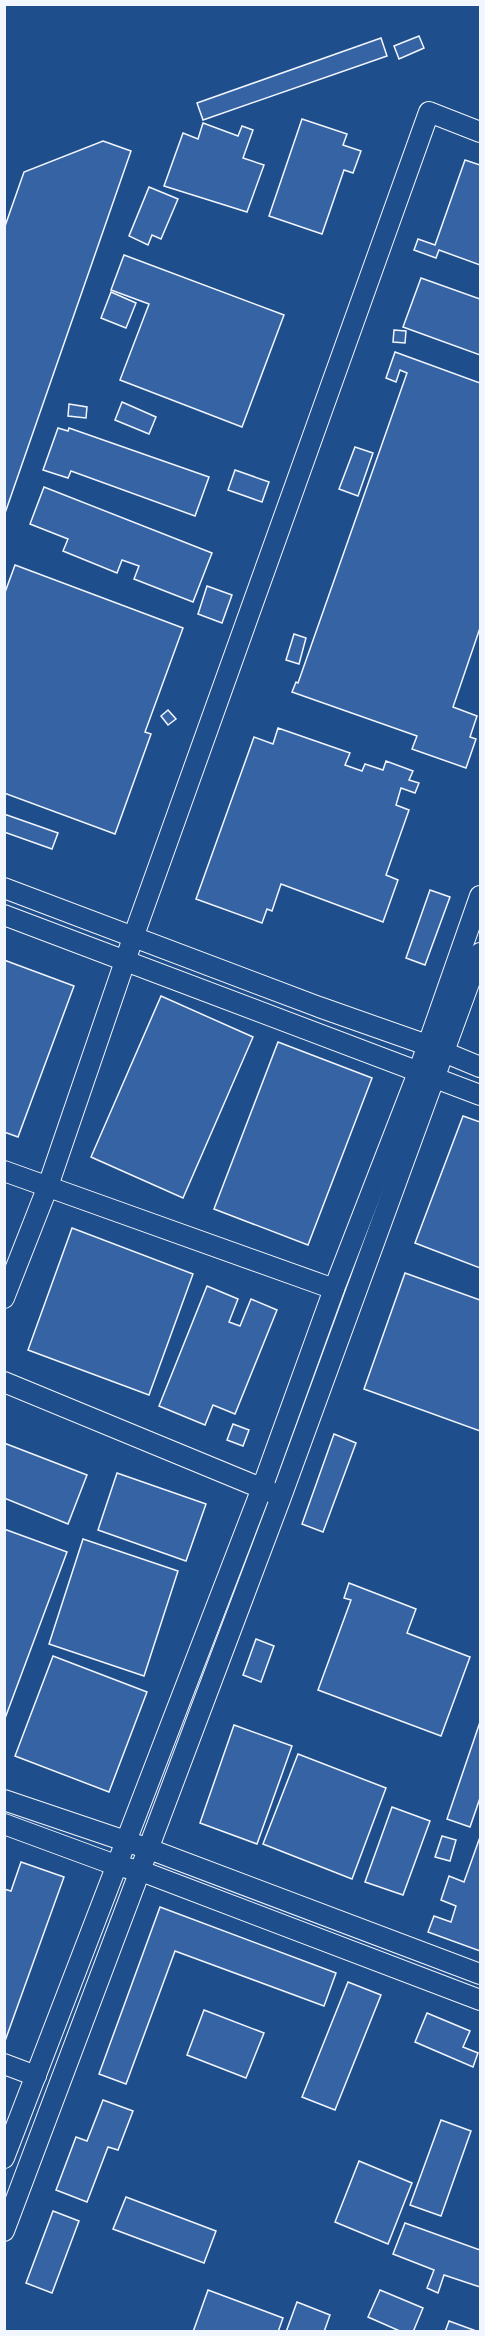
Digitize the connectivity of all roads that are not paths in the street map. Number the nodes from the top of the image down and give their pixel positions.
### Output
1 (480, 132) edge
2 (4, 888) edge
3 (480, 896) edge
4 (4, 915) edge
5 (134, 935) junction
6 (480, 953) edge
7 (127, 960) junction
8 (319, 1007) junction
9 (320, 1036) junction
10 (435, 1049) junction
11 (480, 1067) edge
12 (427, 1074) junction
13 (480, 1095) edge
14 (4, 1171) edge
15 (48, 1186) junction
16 (334, 1289) junction
17 (4, 1298) edge
18 (4, 1382) edge
19 (262, 1488) junction
20 (281, 1497) junction
21 (4, 1800) edge
22 (4, 1824) edge
23 (125, 1841) junction
24 (149, 1849) junction
25 (118, 1866) junction
26 (141, 1871) junction
27 (412, 1948) junction
28 (403, 1970) junction
29 (480, 1974) edge
30 (480, 2000) edge
31 (4, 2064) edge
32 (36, 2076) junction
33 (4, 2158) edge
34 (4, 2231) edge

1 - 5 street
2 - 5 street
3 - 10 street
4 - 7 street
5 - 7 street
5 - 8 street
6 - 10 street
7 - 9 street
7 - 15 street
8 - 9 street
8 - 10 street
9 - 12 street
10 - 11 street
10 - 12 street
12 - 13 street
12 - 16 street
12 - 20 street
14 - 15 street
15 - 16 street
15 - 17 street
16 - 19 street
18 - 19 street
19 - 20 street
19 - 23 street
20 - 24 street
21 - 23 street
22 - 25 street
23 - 24 street
23 - 25 street
24 - 26 street
24 - 27 street
25 - 26 street
25 - 32 street
26 - 28 street
26 - 34 street
27 - 28 street
27 - 29 street
28 - 30 street
31 - 32 street
32 - 33 street

